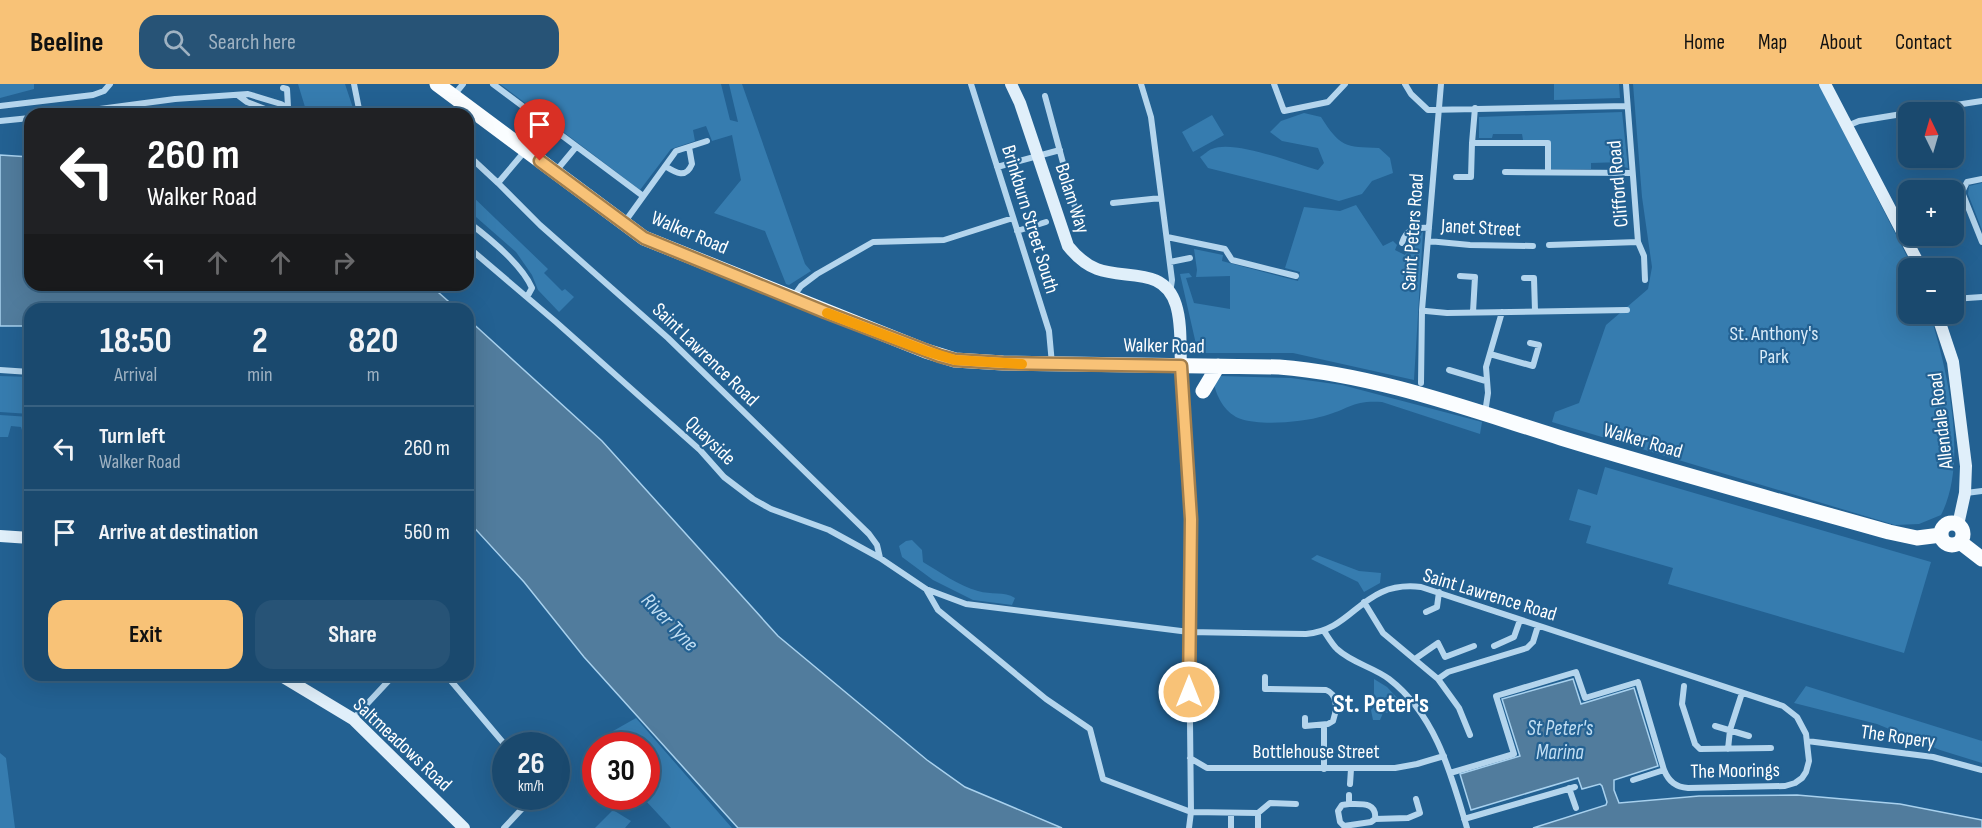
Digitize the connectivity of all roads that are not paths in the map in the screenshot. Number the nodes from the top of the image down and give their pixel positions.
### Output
1 (110, 84) edge
2 (354, 84) edge
3 (437, 84) edge
4 (493, 84) edge
5 (972, 84) edge
6 (1011, 84) edge
7 (1141, 84) edge
8 (1274, 84) edge
9 (1345, 84) edge
10 (1404, 84) edge
11 (1442, 84) edge
12 (1626, 84) edge
13 (1825, 84) edge
14 (287, 87) edge
15 (459, 90) edge
16 (239, 96) junction
17 (1045, 96) dead end
18 (1982, 101) edge
19 (1964, 104) edge
20 (0, 106) edge
21 (1627, 106) junction
22 (108, 108) edge
23 (260, 108) edge
24 (288, 108) joint
25 (359, 108) edge
26 (1476, 108) junction
27 (1439, 110) junction
28 (1898, 115) edge
29 (24, 119) edge
30 (0, 121) edge
31 (1847, 126) junction
32 (707, 141) dead end
33 (1472, 143) junction
34 (576, 147) junction
35 (689, 147) junction
36 (526, 150) junction
37 (1060, 150) junction
38 (1039, 155) junction
39 (474, 161) edge
40 (665, 166) junction
41 (997, 167) junction
42 (555, 172) junction
43 (1505, 172) dead end
44 (1548, 172) junction
45 (1632, 173) junction
46 (1456, 177) dead end
47 (1982, 179) edge
48 (498, 183) junction
49 (643, 196) junction
50 (1161, 198) junction
51 (1113, 203) dead end
52 (1013, 218) junction
53 (1046, 222) dead end
54 (1079, 222) dead end
55 (623, 224) junction
56 (474, 227) edge
57 (1429, 228) junction
58 (1017, 231) junction
59 (1167, 237) junction
60 (1428, 241) junction
61 (1638, 242) junction
62 (1982, 242) edge
63 (1402, 243) dead end
64 (1549, 245) dead end
65 (1533, 246) dead end
66 (474, 252) edge
67 (1190, 258) dead end
68 (1916, 258) edge
69 (1170, 262) junction
70 (1296, 276) dead end
71 (1460, 276) dead end
72 (1524, 278) dead end
73 (1645, 280) dead end
74 (1170, 294) junction
75 (527, 297) junction
76 (793, 297) junction
77 (1982, 297) edge
78 (1964, 298) edge
79 (1627, 310) dead end
80 (1426, 311) dead end
81 (1535, 311) junction
82 (1473, 312) junction
83 (1502, 312) junction
84 (1940, 324) edge
85 (1530, 343) dead end
86 (1490, 354) junction
87 (1052, 364) junction
88 (1181, 366) junction
89 (1218, 366) junction
90 (0, 370) edge
91 (1449, 370) dead end
92 (24, 372) edge
93 (1486, 381) junction
94 (1421, 383) dead end
95 (1203, 392) dead end
96 (1485, 413) junction
97 (1982, 491) edge
98 (1965, 493) junction
99 (1958, 525) junction
100 (1941, 535) junction
101 (0, 536) edge
102 (24, 538) edge
103 (1960, 542) junction
104 (880, 558) junction
105 (1982, 559) edge
106 (926, 589) junction
107 (1439, 592) junction
108 (1364, 602) junction
109 (966, 604) joint
110 (1426, 612) dead end
111 (1520, 620) junction
112 (1538, 626) junction
113 (1324, 631) junction
114 (1189, 632) junction
115 (1474, 646) dead end
116 (1494, 646) dead end
117 (1416, 658) junction
118 (1265, 677) dead end
119 (1438, 679) junction
120 (290, 681) edge
121 (388, 681) edge
122 (451, 681) edge
123 (1684, 686) dead end
124 (1742, 693) junction
125 (1305, 718) dead end
126 (353, 719) junction
127 (1324, 725) junction
128 (1715, 726) dead end
129 (1730, 730) junction
130 (494, 732) edge
131 (1470, 735) dead end
132 (1749, 736) dead end
133 (1808, 741) junction
134 (1771, 748) dead end
135 (1728, 749) junction
136 (1444, 756) junction
137 (1190, 758) junction
138 (1324, 769) junction
139 (1351, 769) junction
140 (1982, 770) edge
141 (1664, 771) junction
142 (1450, 773) junction
143 (1633, 780) dead end
144 (1350, 784) dead end
145 (1349, 795) dead end
146 (1416, 799) dead end
147 (1296, 804) dead end
148 (1349, 804) junction
149 (1576, 808) dead end
150 (521, 810) edge
151 (1191, 812) junction
152 (1231, 813) junction
153 (1258, 813) junction
154 (1375, 819) junction
155 (1464, 819) junction
156 (464, 828) edge
157 (504, 828) edge
158 (1189, 828) edge
159 (1231, 828) edge
160 (1258, 828) edge
161 (1467, 828) edge

1 - 20 street
2 - 25 street
3 - 15 main road, Walker Road
4 - 34 street
5 - 41 street, Brinkburn Street South
6 - 38 street, Bolam Way
7 - 50 street
8 - 9 street
10 - 27 street
11 - 27 street, Saint Peters Road
12 - 21 street, Clifford Road
13 - 31 street
14 - 24 street
15 - 36 main road, Walker Road
16 - 22 street
16 - 23 street
16 - 24 street
17 - 37 street
18 - 19 street
21 - 26 street
21 - 45 street, Clifford Road
26 - 27 street
26 - 33 street
27 - 57 street, Saint Peters Road
28 - 31 street
29 - 30 street
31 - 68 street
32 - 35 street
33 - 44 street
33 - 46 street
34 - 42 street
34 - 49 street
35 - 40 street
35 - 40 street
36 - 42 main road, Walker Road
36 - 48 street
37 - 38 street
37 - 54 street
38 - 41 street
38 - 74 street, Bolam Way
39 - 48 street, Saint Lawrence Road
40 - 49 street
41 - 52 street, Brinkburn Street South
42 - 55 main road, Walker Road
43 - 44 street
44 - 45 street
45 - 61 street, Clifford Road
47 - 62 street
48 - 104 street, Saint Lawrence Road
49 - 55 street
50 - 51 street
50 - 59 street
52 - 58 street, Brinkburn Street South
52 - 76 street
53 - 58 street
55 - 76 main road, Walker Road
56 - 75 street
57 - 60 street, Saint Peters Road
57 - 63 street
58 - 87 street, Brinkburn Street South
59 - 69 street
59 - 70 street
60 - 65 street, Janet Street
60 - 94 street, Saint Peters Road
61 - 64 street, Janet Street
61 - 73 street, Clifford Road
66 - 75 street, Quayside
67 - 69 street
69 - 74 street
71 - 82 street
72 - 81 street
74 - 88 street
75 - 104 street, Quayside
76 - 87 main road, Walker Road
77 - 78 street
79 - 81 street
80 - 82 street
81 - 83 street
82 - 83 street
83 - 86 street
84 - 98 street, Allendale Road
85 - 86 street
86 - 93 street
87 - 88 main road, Walker Road
88 - 89 main road, Walker Road
88 - 114 street
89 - 95 main road
89 - 96 main road, Walker Road
90 - 92 street
91 - 93 street
93 - 96 street
96 - 100 main road, Walker Road
97 - 98 street
98 - 99 street, Allendale Road
99 - 100 main road
99 - 103 main road
100 - 103 main road
101 - 102 street
103 - 105 main road
104 - 106 street, Quayside
106 - 109 street, Quayside
106 - 151 street
107 - 108 street, Saint Lawrence Road
107 - 110 street
107 - 111 street, Saint Lawrence Road
108 - 113 street, Saint Lawrence Road
108 - 117 street
109 - 114 street, Saint Lawrence Road
111 - 112 street, Saint Lawrence Road
111 - 116 street
112 - 119 street
112 - 124 street, Saint Lawrence Road
113 - 114 street, Saint Lawrence Road
113 - 136 street
114 - 137 street
115 - 117 street
117 - 119 street
118 - 127 street
119 - 131 street
120 - 126 street, Saltmeadows Road
121 - 126 street
122 - 130 street
123 - 135 street
124 - 129 street
124 - 133 street, Saint Lawrence Road
125 - 127 street
126 - 156 street, Saltmeadows Road
127 - 138 street
128 - 129 street
129 - 132 street
129 - 135 street
133 - 140 street, The Ropery
133 - 141 street, The Moorings
134 - 135 street
136 - 139 street, Bottlehouse Street
136 - 142 street
137 - 138 street, Bottlehouse Street
137 - 151 street
138 - 139 street, Bottlehouse Street
139 - 144 street
141 - 142 street, The Moorings
141 - 143 street
142 - 155 street
145 - 148 street
146 - 154 street
147 - 153 street
148 - 154 street
148 - 154 street
149 - 155 street
150 - 157 street
151 - 152 street
151 - 158 street
152 - 153 street
152 - 159 street
153 - 160 street
155 - 161 street

